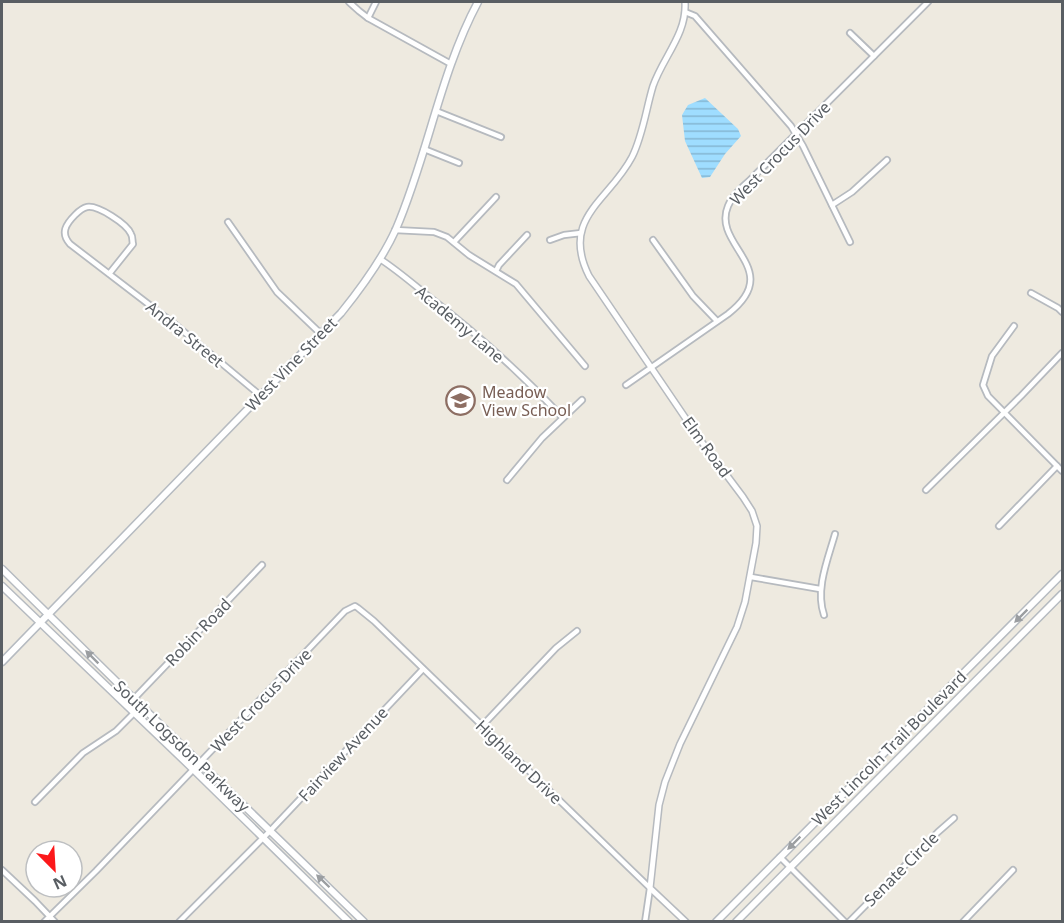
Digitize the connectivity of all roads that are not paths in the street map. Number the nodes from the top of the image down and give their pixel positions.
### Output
1 (349, 2) edge
2 (376, 2) edge
3 (478, 2) edge
4 (685, 2) edge
5 (928, 2) edge
6 (685, 12) junction
7 (369, 18) junction
8 (850, 33) dead end
9 (873, 56) junction
10 (451, 64) junction
11 (436, 111) junction
12 (796, 134) junction
13 (501, 137) dead end
14 (424, 149) junction
15 (887, 160) dead end
16 (459, 163) dead end
17 (496, 197) dead end
18 (832, 205) junction
19 (228, 222) dead end
20 (395, 230) junction
21 (581, 233) junction
22 (527, 235) dead end
23 (550, 240) dead end
24 (654, 240) dead end
25 (454, 242) junction
26 (850, 242) dead end
27 (380, 259) junction
28 (496, 271) junction
29 (109, 274) junction
30 (1031, 293) dead end
31 (1062, 312) edge
32 (717, 321) junction
33 (1014, 326) dead end
34 (321, 334) junction
35 (1062, 353) edge
36 (585, 366) dead end
37 (651, 366) junction
38 (626, 385) dead end
39 (261, 396) junction
40 (582, 400) dead end
41 (1005, 412) junction
42 (562, 417) junction
43 (1057, 466) junction
44 (1062, 471) edge
45 (507, 480) dead end
46 (926, 490) dead end
47 (999, 526) dead end
48 (835, 534) dead end
49 (262, 565) dead end
50 (2, 569) edge
51 (1062, 574) edge
52 (751, 576) junction
53 (2, 586) edge
54 (820, 589) junction
55 (1062, 594) edge
56 (352, 607) joint
57 (48, 614) junction
58 (824, 615) dead end
59 (39, 623) junction
60 (577, 630) dead end
61 (2, 662) edge
62 (423, 669) junction
63 (134, 699) junction
64 (127, 705) junction
65 (134, 713) junction
66 (482, 726) junction
67 (200, 763) junction
68 (193, 769) junction
69 (35, 802) dead end
70 (954, 818) dead end
71 (270, 831) junction
72 (263, 838) junction
73 (780, 857) junction
74 (790, 867) junction
75 (2, 870) edge
76 (1013, 870) dead end
77 (650, 888) junction
78 (344, 901) junction
79 (336, 909) junction
80 (49, 916) junction
81 (44, 921) edge
82 (55, 921) edge
83 (179, 921) edge
84 (349, 921) edge
85 (364, 921) edge
86 (645, 921) edge
87 (686, 921) edge
88 (716, 921) edge
89 (736, 921) edge
90 (847, 921) edge
91 (963, 921) edge

1 - 7 street
2 - 7 street
3 - 10 main road, West Vine Street
4 - 6 street
5 - 9 street, West Crocus Drive
6 - 12 street
6 - 21 street
7 - 10 street
8 - 9 street
9 - 12 street, West Crocus Drive
10 - 11 main road, West Vine Street
11 - 13 street
11 - 14 main road, West Vine Street
12 - 18 street
12 - 32 street, West Crocus Drive
14 - 16 street
14 - 20 main road, West Vine Street
15 - 18 street
17 - 25 street
18 - 26 street
19 - 34 street
20 - 25 street
20 - 27 main road, West Vine Street
21 - 23 street
21 - 37 street, Elm Road
22 - 28 street
24 - 32 street
25 - 28 street
27 - 34 main road, West Vine Street
27 - 42 street, Academy Lane
28 - 36 street
29 - 29 street, Andra Street
29 - 39 street, Andra Street
30 - 31 street
32 - 37 street, West Crocus Drive
33 - 41 street
34 - 39 main road, West Vine Street
35 - 41 street
37 - 38 street, West Crocus Drive
37 - 52 street, Elm Road
39 - 57 main road, West Vine Street
40 - 42 street
41 - 43 street
41 - 46 street
42 - 45 street
43 - 44 street
43 - 47 street
48 - 54 street
49 - 63 street, Robin Road
50 - 57 main road, South Logsdon Parkway
51 -> 73 main road, West Lincoln Trail Boulevard
52 - 54 street
52 - 77 street, Elm Road
53 - 59 main road, South Logsdon Parkway
54 - 58 street
55 - 74 main road, West Lincoln Trail Boulevard
56 - 62 street, Highland Drive
56 - 67 street, West Crocus Drive
57 - 59 main road, West Vine Street
63 -> 57 main road, South Logsdon Parkway
59 - 61 main road, West Vine Street
59 - 64 main road, South Logsdon Parkway
60 - 66 street
62 - 66 street, Highland Drive
62 - 71 street, Fairview Avenue
63 - 64 street, Robin Road
63 - 67 main road, South Logsdon Parkway
64 - 65 main road, South Logsdon Parkway
65 - 68 main road, South Logsdon Parkway
65 - 69 street
66 - 77 street, Highland Drive
67 - 68 street, West Crocus Drive
67 - 71 main road, South Logsdon Parkway
68 - 72 main road, South Logsdon Parkway
68 - 80 street, West Crocus Drive
70 - 90 street, Senate Circle
71 - 72 street, Fairview Avenue
78 -> 71 main road, South Logsdon Parkway
72 - 79 main road, South Logsdon Parkway
72 - 83 street, Fairview Avenue
73 - 74 street
73 - 88 main road, West Lincoln Trail Boulevard
74 - 89 main road, West Lincoln Trail Boulevard
74 - 90 street
75 - 80 street
76 - 91 street
77 - 86 street, Elm Road
77 - 87 street, Highland Drive
78 - 79 street
78 - 85 main road, South Logsdon Parkway
79 - 84 main road, South Logsdon Parkway
80 - 81 street, West Crocus Drive
80 - 82 street

